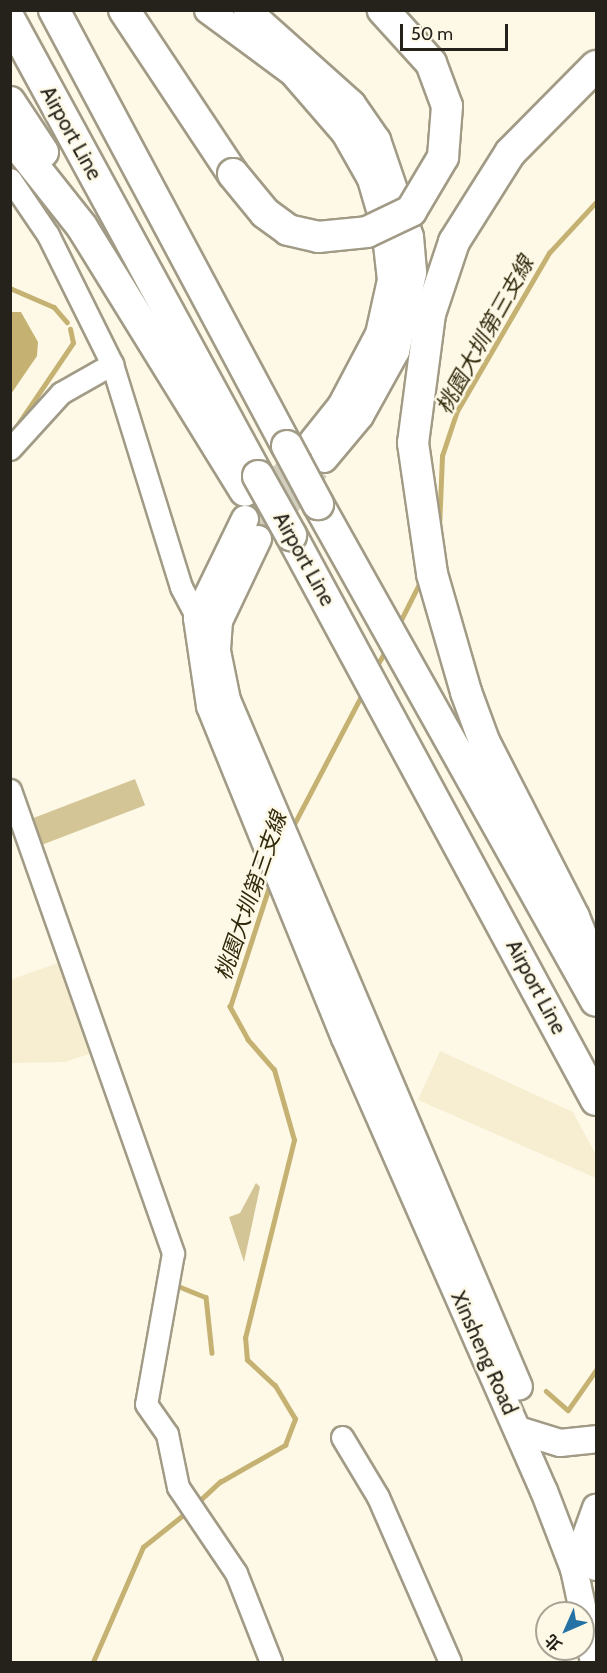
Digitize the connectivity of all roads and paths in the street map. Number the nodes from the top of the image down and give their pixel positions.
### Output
1 (54, 10) edge
2 (124, 10) edge
3 (208, 10) edge
4 (248, 10) edge
5 (383, 10) edge
6 (10, 20) edge
7 (597, 66) edge
8 (597, 87) edge
9 (10, 102) edge
10 (10, 136) edge
11 (10, 178) edge
12 (82, 227) junction
13 (430, 314) junction
14 (112, 364) junction
15 (10, 449) edge
16 (308, 449) junction
17 (263, 519) junction
18 (197, 618) junction
19 (217, 651) junction
20 (10, 790) edge
21 (263, 811) junction
22 (597, 972) edge
23 (597, 1001) edge
24 (597, 1100) edge
25 (530, 1435) junction
26 (342, 1437) dead end
27 (597, 1439) edge
28 (596, 1510) edge
29 (584, 1561) edge
30 (597, 1624) edge
31 (271, 1662) edge
32 (450, 1662) edge
33 (594, 1662) edge

1 - 16 highway, Airport Line
2 - 5 highway, bridge
3 - 16 main road
4 - 16 main road
6 - 17 highway, Airport Line
7 - 13 highway
8 - 13 highway
9 - 12 highway
10 - 12 highway
11 - 14 street
12 - 17 highway
13 - 22 highway
14 - 15 street
14 - 18 street
16 - 23 highway, Airport Line, bridge
17 - 18 main road
17 - 19 main road, Xinsheng Road
17 - 24 highway, Airport Line
18 - 19 street
18 - 21 main road, Xinsheng Road
19 - 21 main road, Xinsheng Road
20 - 31 street
21 - 25 main road, Xinsheng Road
25 - 27 main road
25 - 29 main road, Xinsheng Road
26 - 32 street
28 - 29 main road
29 - 30 main road
29 - 33 main road

